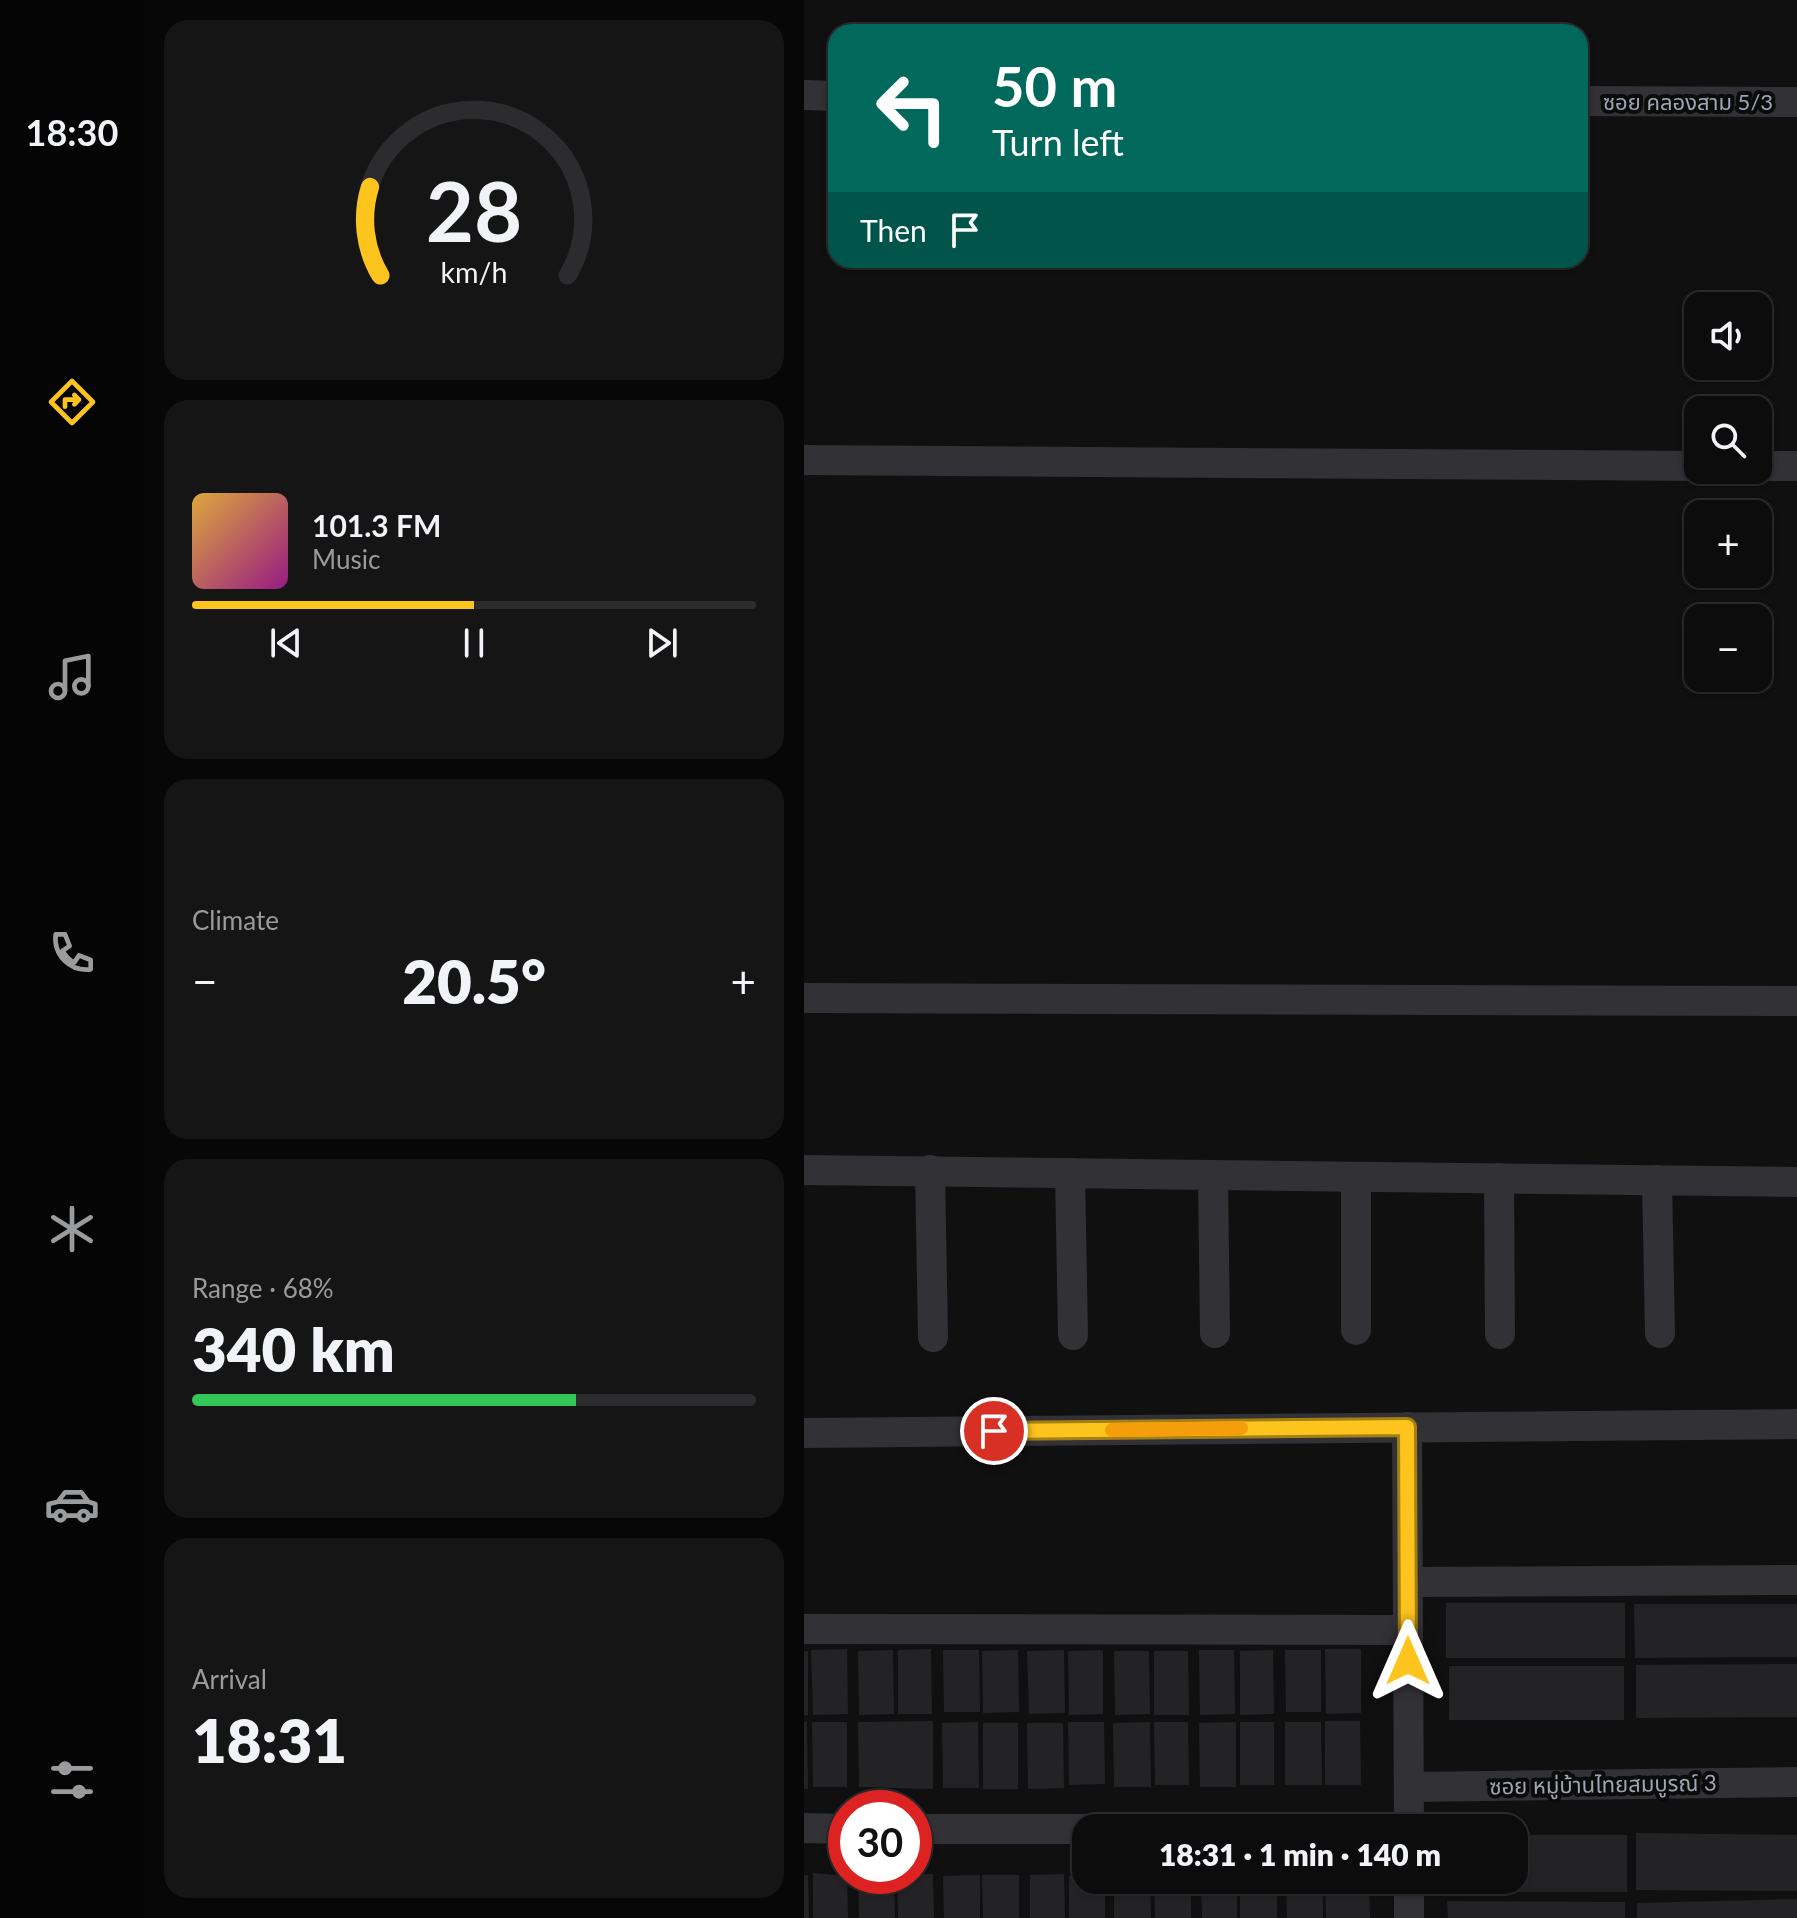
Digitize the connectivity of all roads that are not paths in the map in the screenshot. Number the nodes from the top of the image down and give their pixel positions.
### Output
1 (804, 95) edge
2 (828, 96) edge
3 (1588, 101) edge
4 (1797, 102) edge
5 (804, 460) edge
6 (1684, 466) edge
7 (1772, 466) edge
8 (1797, 466) edge
9 (804, 998) edge
10 (1797, 1001) edge
11 (804, 1170) edge
12 (930, 1170) junction
13 (1070, 1173) junction
14 (1213, 1175) junction
15 (1356, 1177) junction
16 (1499, 1178) junction
17 (1657, 1180) junction
18 (1797, 1182) edge
19 (1356, 1330) dead end
20 (1215, 1333) dead end
21 (1660, 1333) dead end
22 (1500, 1334) dead end
23 (1073, 1335) dead end
24 (933, 1337) dead end
25 (1797, 1424) edge
26 (1407, 1427) junction
27 (804, 1433) edge
28 (1797, 1580) edge
29 (1408, 1582) junction
30 (804, 1629) edge
31 (1408, 1630) junction
32 (1797, 1782) edge
33 (1409, 1787) junction
34 (1409, 1814) edge
35 (804, 1828) edge
36 (828, 1829) edge
37 (932, 1829) edge
38 (1072, 1829) edge
39 (1409, 1894) edge
40 (1409, 1918) edge

1 - 2 street
3 - 4 street, ซอย คลองสาม 5/3
5 - 6 street
7 - 8 street
9 - 10 street
11 - 12 street
12 - 13 street
12 - 24 street
13 - 14 street
13 - 23 street
14 - 15 street
14 - 20 street
15 - 16 street
15 - 19 street
16 - 17 street
16 - 22 street
17 - 18 street
17 - 21 street
25 - 26 street
26 - 27 street
26 - 29 street
28 - 29 street
29 - 31 street
30 - 31 street
31 - 33 street
32 - 33 street, ซอย หมู่บ้านไทยสมบูรณ์ 3
33 - 34 street
35 - 36 street
37 - 38 street
39 - 40 street

